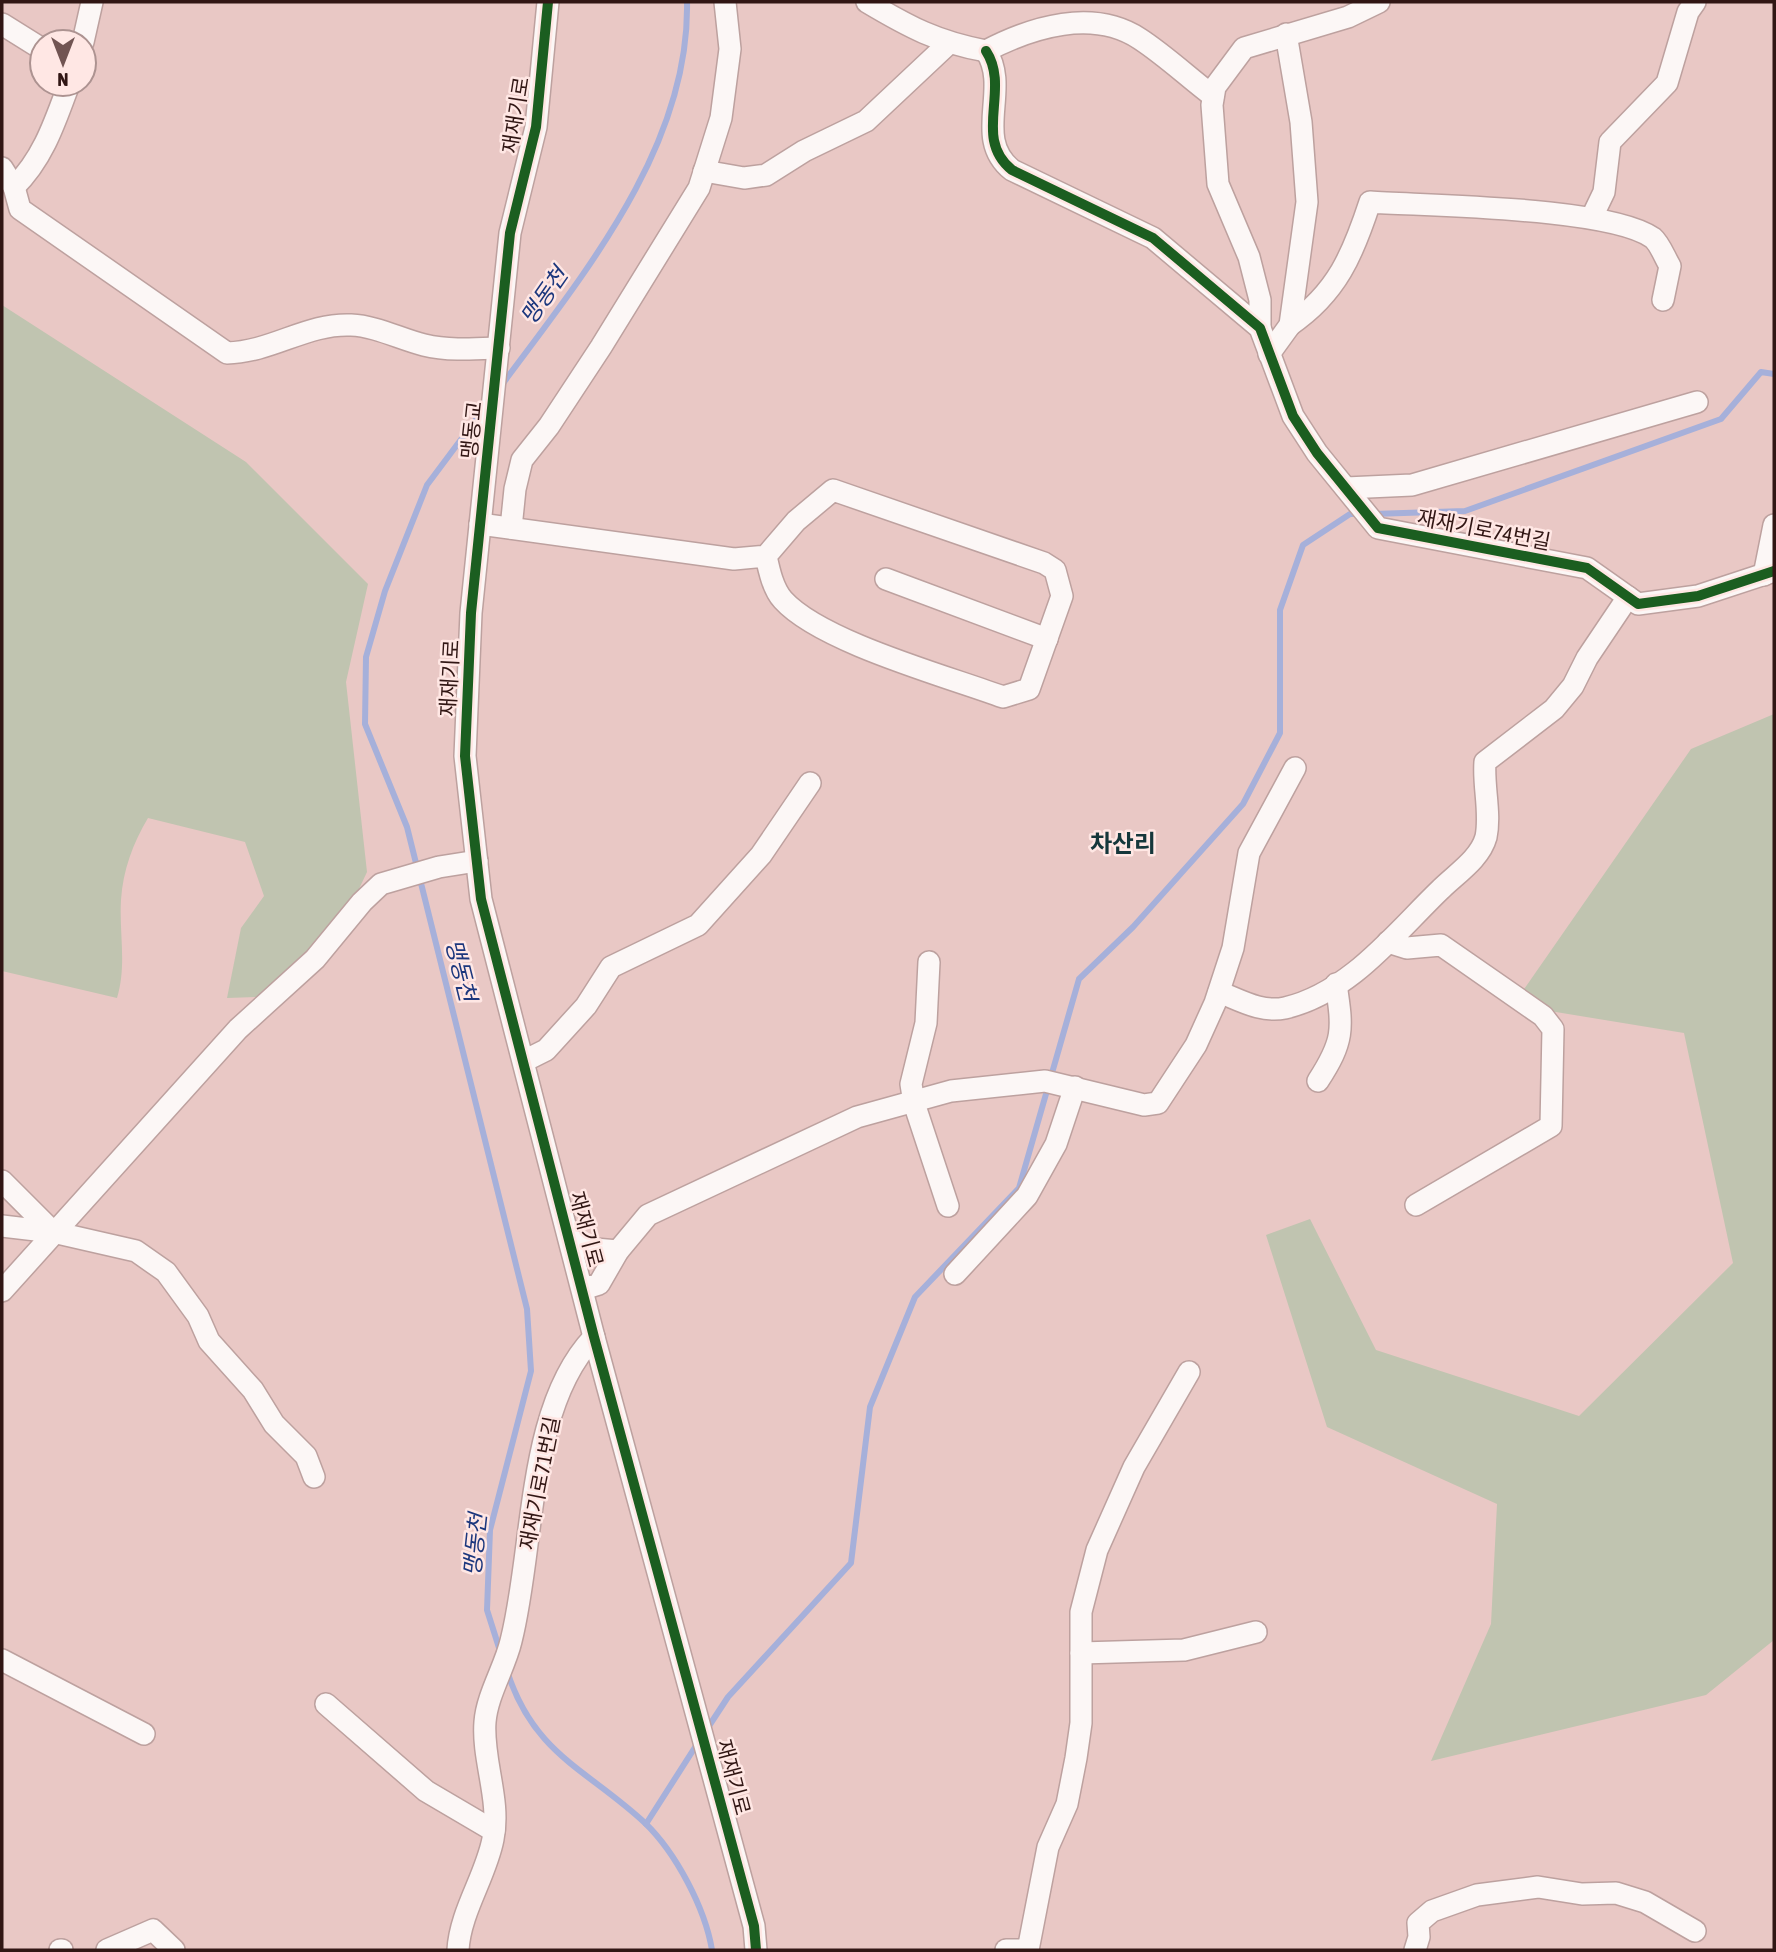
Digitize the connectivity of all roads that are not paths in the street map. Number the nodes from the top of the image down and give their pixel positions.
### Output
1 (92, 2) edge
2 (548, 2) edge
3 (725, 2) edge
4 (867, 2) edge
5 (1379, 2) edge
6 (1695, 2) edge
7 (2, 24) edge
8 (86, 28) edge
9 (1286, 34) junction
10 (28, 40) edge
11 (948, 44) junction
12 (986, 51) junction
13 (1213, 96) junction
14 (64, 98) edge
15 (2, 168) edge
16 (704, 170) junction
17 (14, 187) junction
18 (1592, 217) junction
19 (1663, 300) dead end
20 (1290, 325) junction
21 (1260, 328) junction
22 (499, 353) junction
23 (1269, 354) junction
24 (1697, 402) dead end
25 (1351, 496) junction
26 (481, 515) junction
27 (1774, 525) edge
28 (511, 528) junction
29 (766, 556) junction
30 (1769, 573) edge
31 (886, 579) dead end
32 (1628, 597) junction
33 (1046, 639) junction
34 (1295, 768) dead end
35 (810, 783) dead end
36 (477, 861) junction
37 (1388, 942) junction
38 (929, 962) dead end
39 (1336, 984) junction
40 (1219, 992) junction
41 (524, 1061) junction
42 (1318, 1081) dead end
43 (1061, 1084) junction
44 (914, 1103) junction
45 (2, 1181) edge
46 (1416, 1205) dead end
47 (948, 1206) dead end
48 (2, 1226) edge
49 (53, 1232) junction
50 (570, 1240) junction
51 (618, 1251) junction
52 (955, 1274) dead end
53 (583, 1289) junction
54 (2, 1291) edge
55 (594, 1337) junction
56 (1189, 1372) dead end
57 (314, 1477) dead end
58 (1256, 1632) dead end
59 (1081, 1653) junction
60 (2, 1660) edge
61 (326, 1704) dead end
62 (145, 1734) dead end
63 (494, 1831) junction
64 (1695, 1931) dead end
65 (107, 1950) edge
66 (174, 1950) edge
67 (457, 1950) edge
68 (756, 1950) edge
69 (1006, 1950) edge
70 (1028, 1950) edge
71 (1415, 1950) edge

1 - 8 street
2 - 22 street, 재재기로
3 - 16 street
4 - 11 street
5 - 9 street
6 - 18 street
7 - 10 street
9 - 13 street
9 - 20 street
11 - 12 street
11 - 16 street
12 - 13 street
12 - 21 street
13 - 21 street
14 - 17 street
15 - 17 street
16 - 28 street
17 - 22 street
18 - 19 street
18 - 20 street
20 - 23 street
21 - 23 street, 재재기로74번길
22 - 26 street, 맹동교
23 - 25 street, 재재기로74번길
24 - 25 street
25 - 32 street, 재재기로74번길
26 - 28 street
26 - 36 street, 재재기로
27 - 30 street
28 - 29 street
29 - 33 street
29 - 33 street
30 - 32 street, 재재기로74번길
31 - 33 street
32 - 37 street
34 - 40 street
35 - 41 street
36 - 41 street, 재재기로
36 - 49 street
37 - 39 street
37 - 46 street
38 - 44 street
39 - 40 street
39 - 42 street
40 - 43 street
41 - 50 street, 재재기로
43 - 44 street
43 - 52 street
44 - 47 street
44 - 51 street
45 - 49 street
48 - 49 street
49 - 54 street
49 - 57 street
50 - 51 street
50 - 53 street, 재재기로
51 - 53 street
53 - 55 street, 재재기로
55 - 63 street, 재재기로71번길
55 - 68 street, 재재기로
56 - 59 street
58 - 59 street
59 - 70 street
60 - 62 street
61 - 63 street
63 - 67 street
64 - 71 street
65 - 66 street
69 - 70 street

